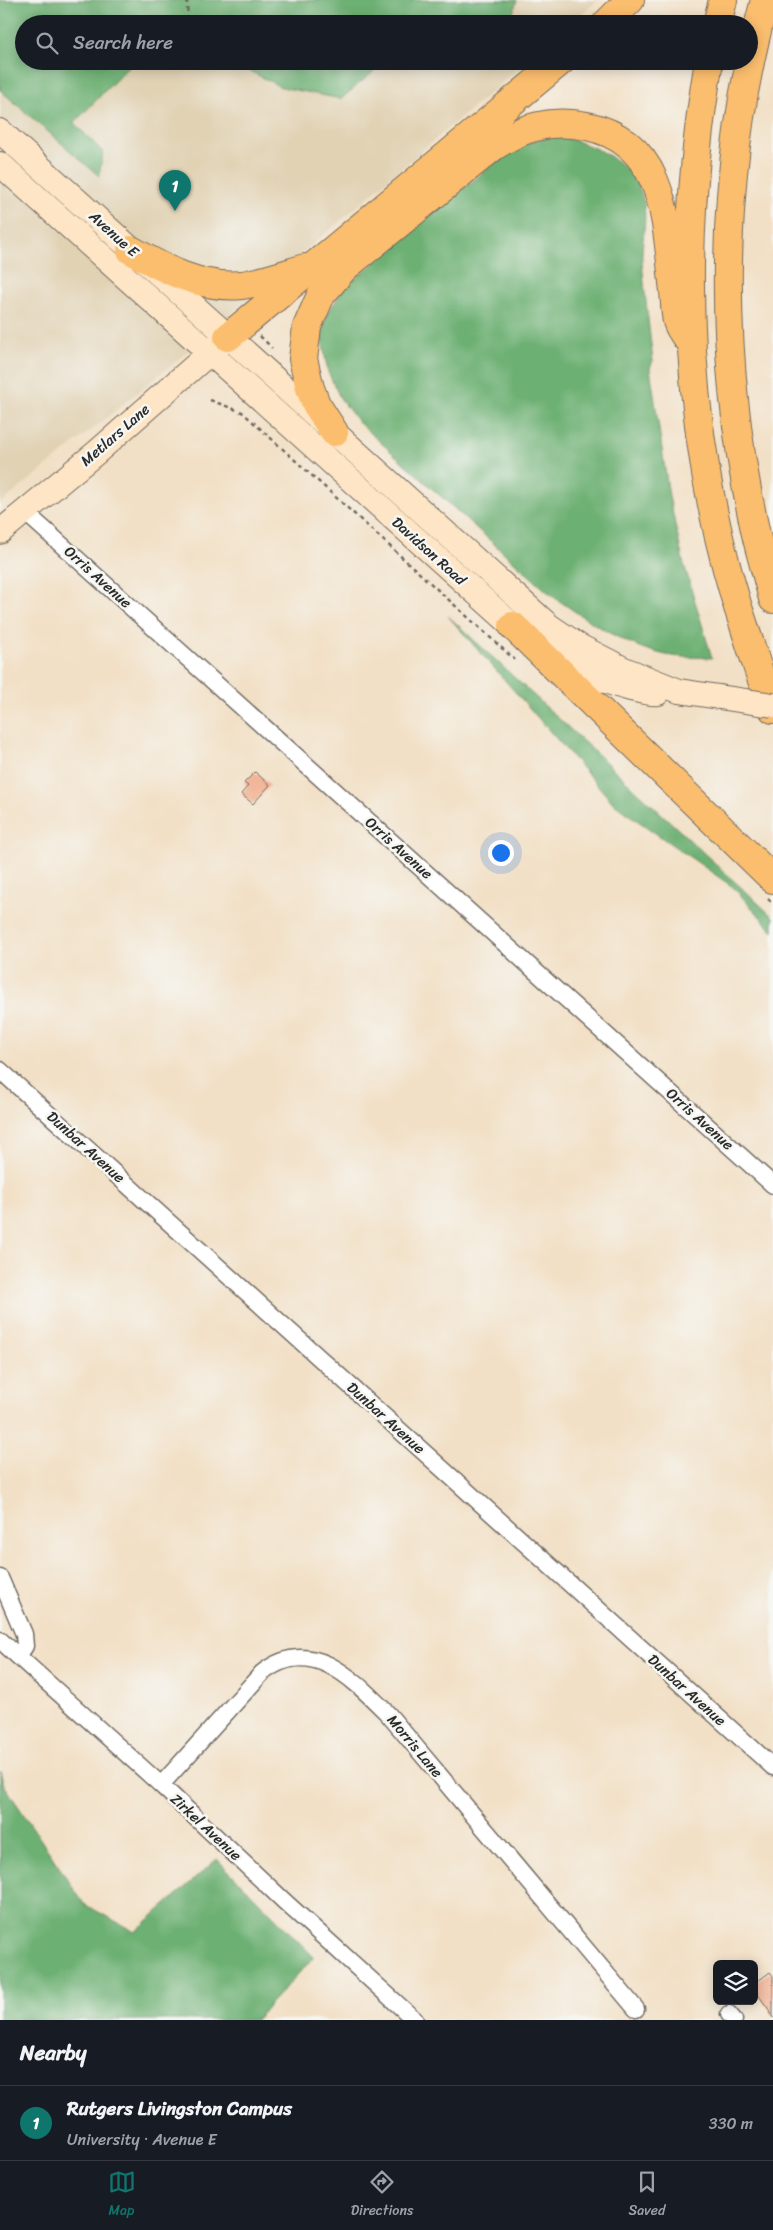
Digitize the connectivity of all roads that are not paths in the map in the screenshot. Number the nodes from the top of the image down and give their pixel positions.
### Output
1 (630, 0) edge
2 (723, 0) edge
3 (765, 0) edge
4 (615, 15) edge
5 (719, 15) edge
6 (758, 33) edge
7 (550, 70) edge
8 (708, 70) edge
9 (750, 70) edge
10 (0, 131) edge
11 (0, 164) edge
12 (131, 250) junction
13 (314, 266) junction
14 (690, 344) junction
15 (218, 345) junction
16 (334, 432) junction
17 (24, 512) junction
18 (0, 532) edge
19 (773, 599) edge
20 (513, 626) junction
21 (679, 691) junction
22 (773, 705) edge
23 (773, 709) edge
24 (769, 888) edge
25 (0, 1070) edge
26 (773, 1185) edge
27 (0, 1578) edge
28 (0, 1640) edge
29 (18, 1656) junction
30 (773, 1767) edge
31 (161, 1785) junction
32 (636, 2009) dead end
33 (412, 2018) edge

1 - 4 highway
2 - 5 highway
3 - 6 highway
7 - 13 highway
8 - 14 highway
9 - 19 highway
10 - 12 main road, Avenue E
11 - 15 main road, Avenue E
12 - 13 highway
12 - 15 main road, Avenue E
13 - 15 highway
14 - 16 highway
14 - 23 highway
15 - 16 main road, Davidson Road
15 - 17 main road, Metlars Lane
15 - 20 main road, Davidson Road
16 - 21 main road, Davidson Road
17 - 18 main road, Metlars Lane
17 - 26 street, Orris Avenue
20 - 21 main road, Davidson Road
20 - 24 highway
21 - 22 main road, Davidson Road, bridge
25 - 30 street, Dunbar Avenue
27 - 29 street
28 - 29 street, Zirkel Avenue
29 - 31 street, Zirkel Avenue
31 - 32 street, Morris Lane
31 - 33 street, Zirkel Avenue

